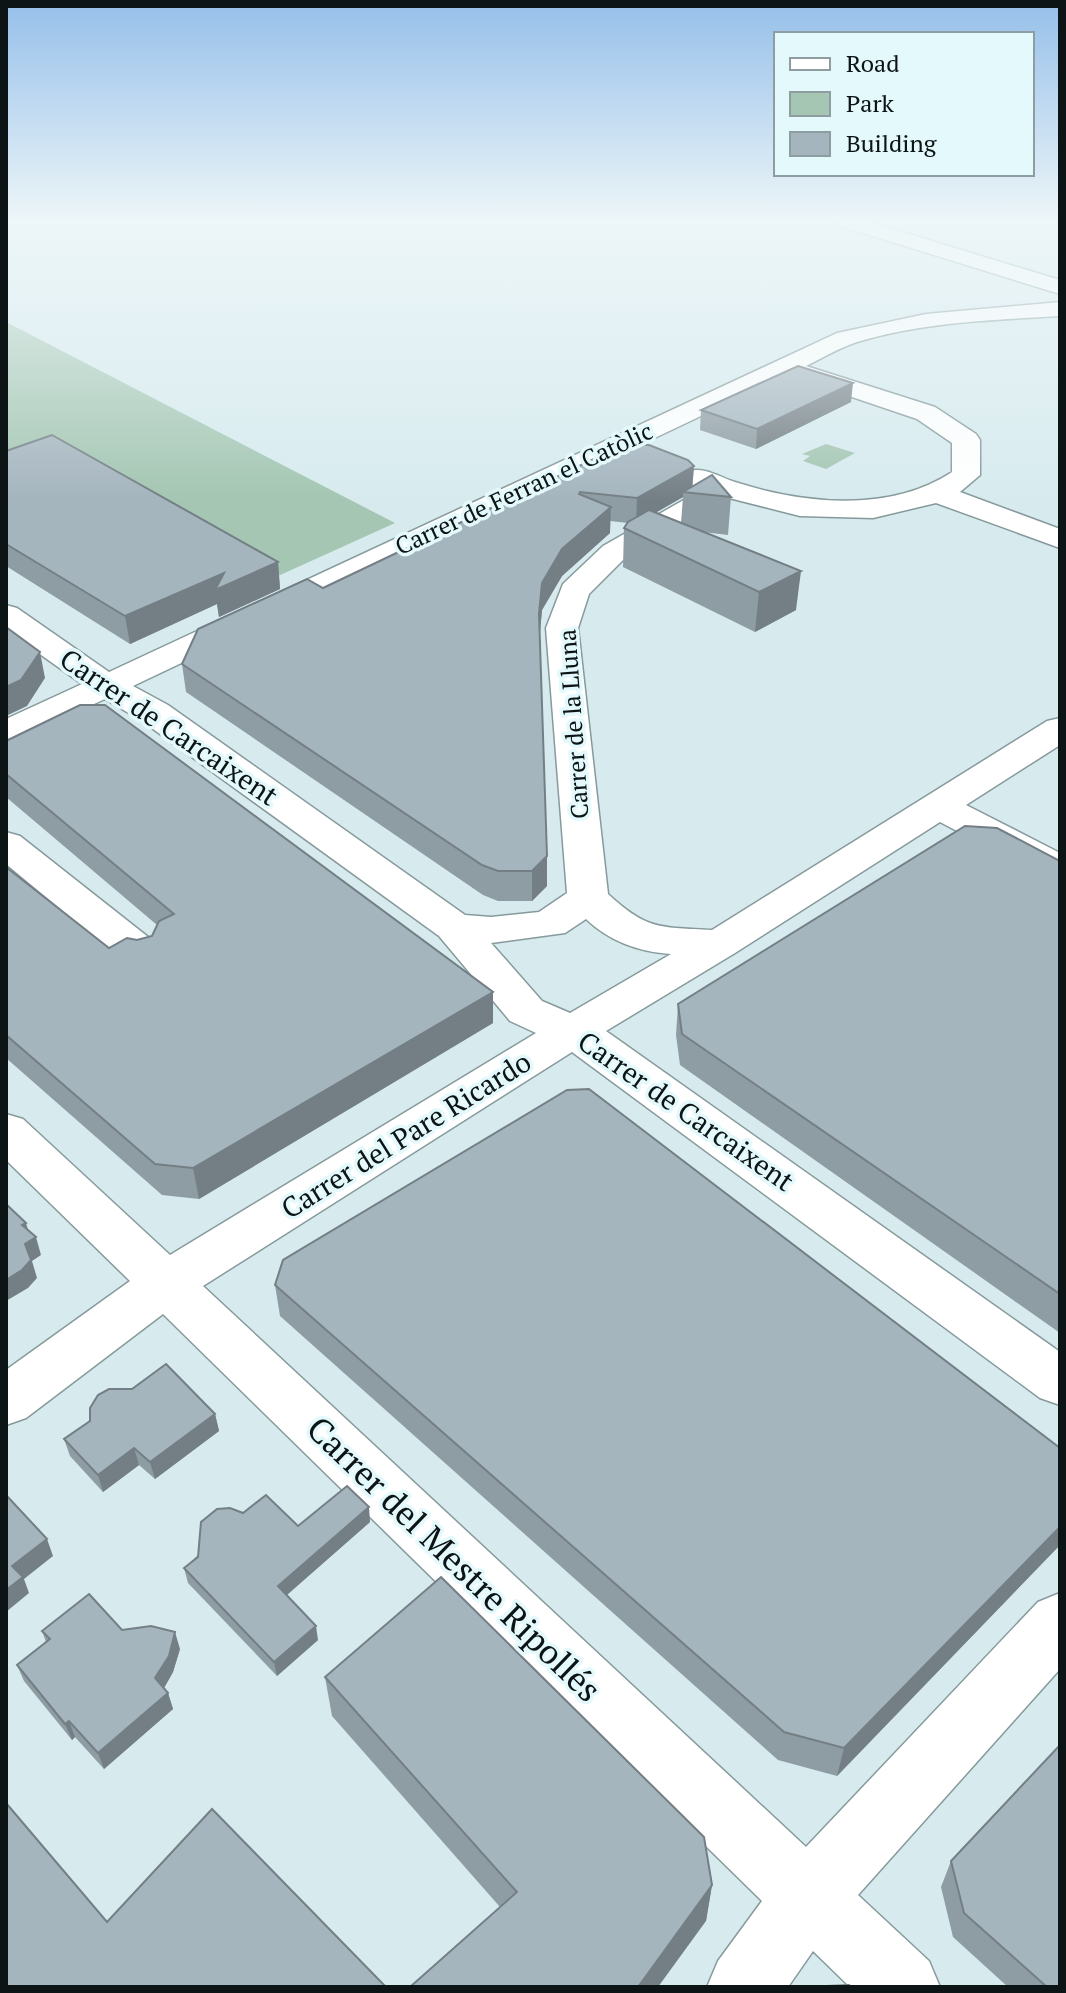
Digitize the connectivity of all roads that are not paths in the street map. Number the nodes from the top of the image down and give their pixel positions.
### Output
1 (976, 314) edge
2 (782, 366) junction
3 (617, 445) junction
4 (725, 488) junction
5 (938, 494) junction
6 (1060, 539) edge
7 (6, 615) edge
8 (105, 685) junction
9 (1060, 729) edge
10 (6, 733) edge
11 (938, 806) junction
12 (6, 844) edge
13 (1060, 869) edge
14 (588, 898) junction
15 (454, 927) junction
16 (720, 944) junction
17 (142, 954) edge
18 (573, 1031) junction
19 (6, 1131) edge
20 (166, 1283) junction
21 (1060, 1382) edge
22 (6, 1401) edge
23 (1060, 1623) edge
24 (808, 1897) junction
25 (744, 1987) edge
26 (903, 1987) edge

1 - 2 street, Carrer de Ferran el Catòlic
2 - 3 street, Carrer de Ferran el Catòlic
2 - 5 street
3 - 4 street
3 - 8 street, Carrer de Ferran el Catòlic
4 - 5 street
4 - 14 street, Carrer de la Lluna
5 - 6 street
7 - 8 street, Carrer de Carcaixent
8 - 10 street, Carrer de Ferran el Catòlic
8 - 15 street, Carrer de Carcaixent
9 - 11 street, Carrer del Pare Ricardo
11 - 13 street
11 - 16 street, Carrer del Pare Ricardo
12 - 17 street
14 - 15 street
14 - 16 street
15 - 18 street, Carrer de Carcaixent
16 - 18 street, Carrer del Pare Ricardo
18 - 20 street, Carrer del Pare Ricardo
18 - 21 street, Carrer de Carcaixent
19 - 20 street, Carrer del Mestre Ripollés
20 - 22 street, Carrer del Pare Ricardo
20 - 24 street, Carrer del Mestre Ripollés
23 - 24 street
24 - 25 street
24 - 26 street, Carrer del Mestre Ripollés

